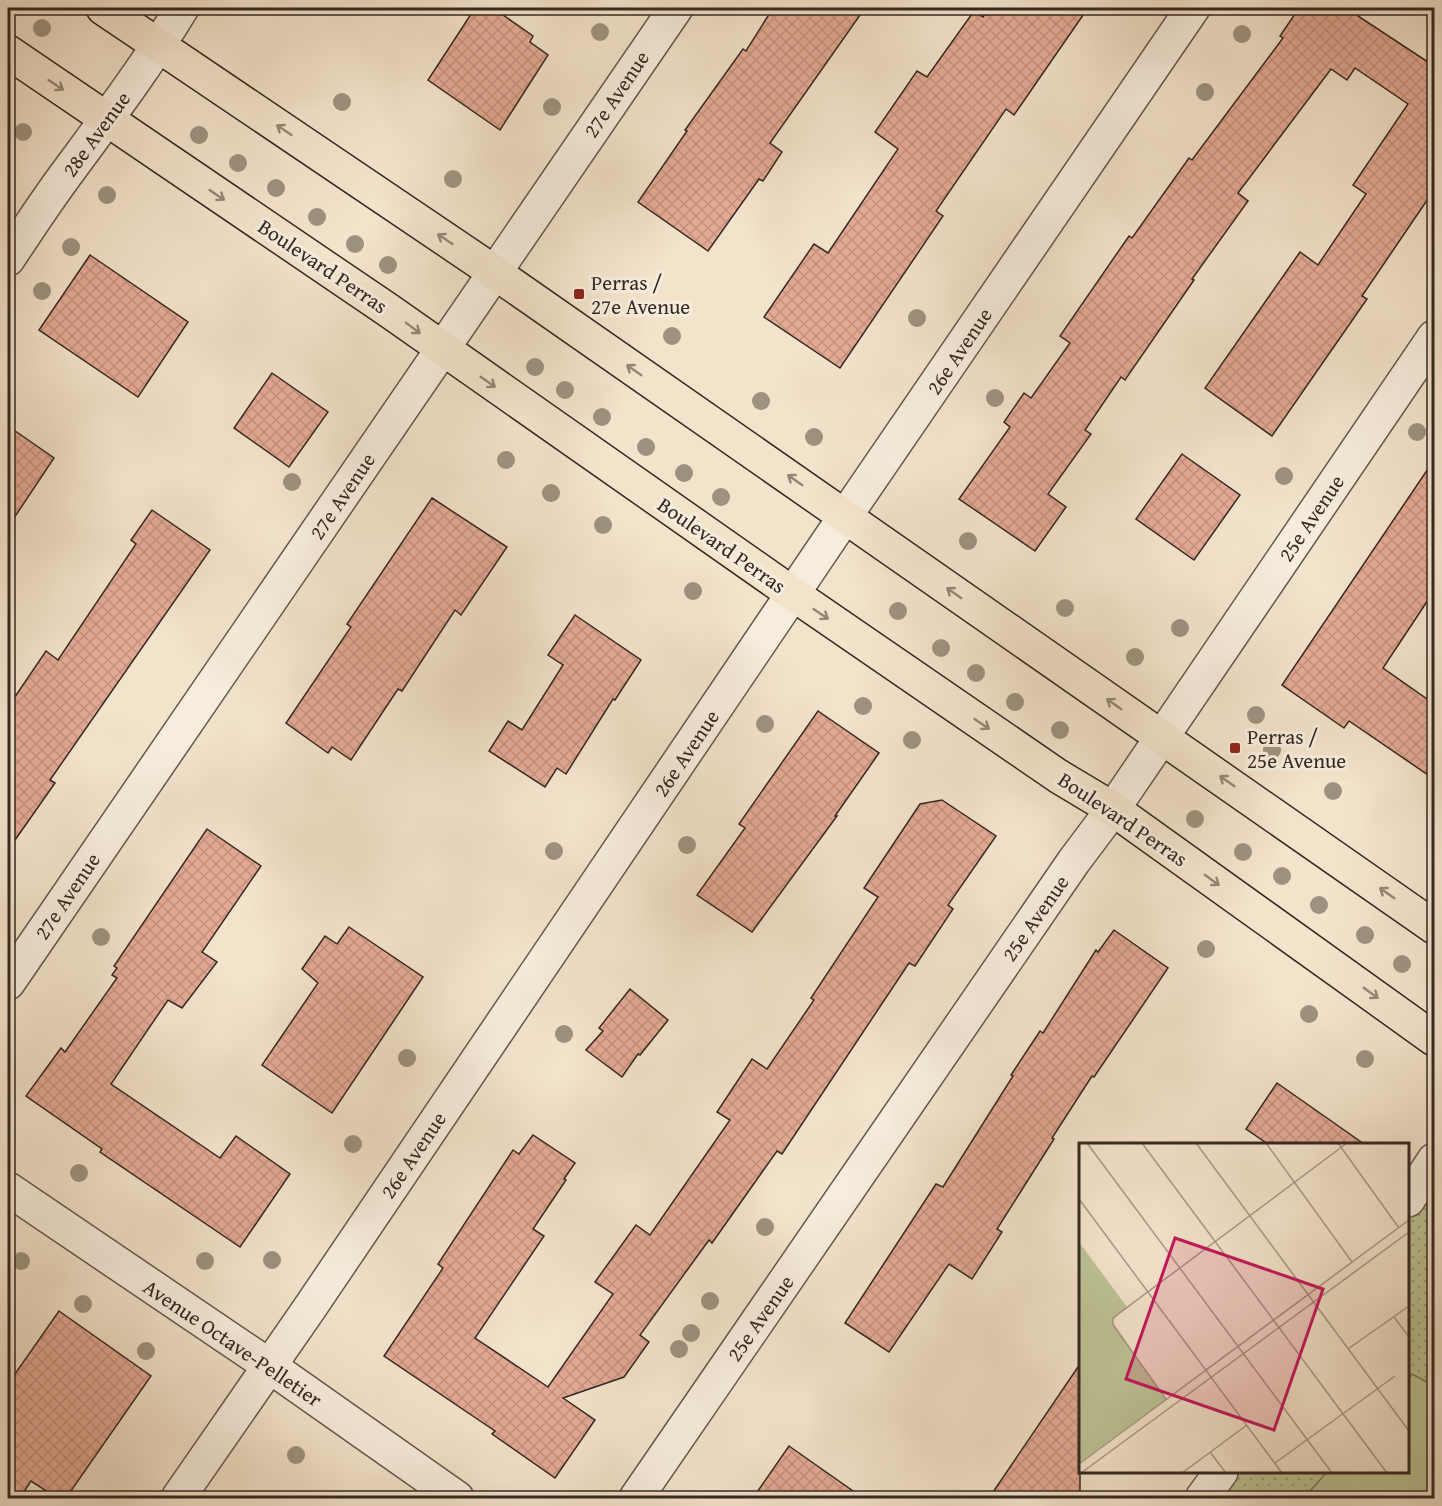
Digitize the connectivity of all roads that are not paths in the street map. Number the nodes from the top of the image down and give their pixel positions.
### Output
1 (103, 8) edge
2 (182, 8) edge
3 (676, 8) edge
4 (1193, 8) edge
5 (159, 46) junction
6 (8, 52) edge
7 (107, 120) junction
8 (8, 259) edge
9 (494, 272) junction
10 (1434, 337) edge
11 (441, 349) junction
12 (846, 516) junction
13 (793, 594) junction
14 (1162, 737) junction
15 (1113, 809) junction
16 (1434, 927) edge
17 (8, 983) edge
18 (1434, 1039) edge
19 (1434, 1160) edge
20 (8, 1189) edge
21 (1409, 1197) edge
22 (268, 1365) junction
23 (1220, 1473) edge
24 (178, 1498) edge
25 (457, 1498) edge
26 (636, 1498) edge
27 (1202, 1498) edge

1 - 5 main road
2 - 5 street, 28e Avenue
3 - 9 street, 27e Avenue
4 - 12 street, 26e Avenue
5 - 7 street, 28e Avenue
9 -> 5 main road
6 -> 7 main road, Boulevard Perras
7 - 8 street, 28e Avenue
7 -> 11 main road, Boulevard Perras
9 - 11 street, 27e Avenue
12 -> 9 main road
10 - 14 street, 25e Avenue
11 -> 13 main road, Boulevard Perras
11 - 17 street, 27e Avenue
12 - 13 street, 26e Avenue
14 -> 12 main road
13 -> 15 main road, Boulevard Perras
13 - 22 street, 26e Avenue
14 - 15 street, 25e Avenue
16 -> 14 main road
15 -> 18 main road, Boulevard Perras
15 - 26 street, 25e Avenue
19 - 21 street
20 - 22 street, Avenue Octave-Pelletier
22 - 24 street, 26e Avenue
22 - 25 street, Avenue Octave-Pelletier
23 - 27 street

